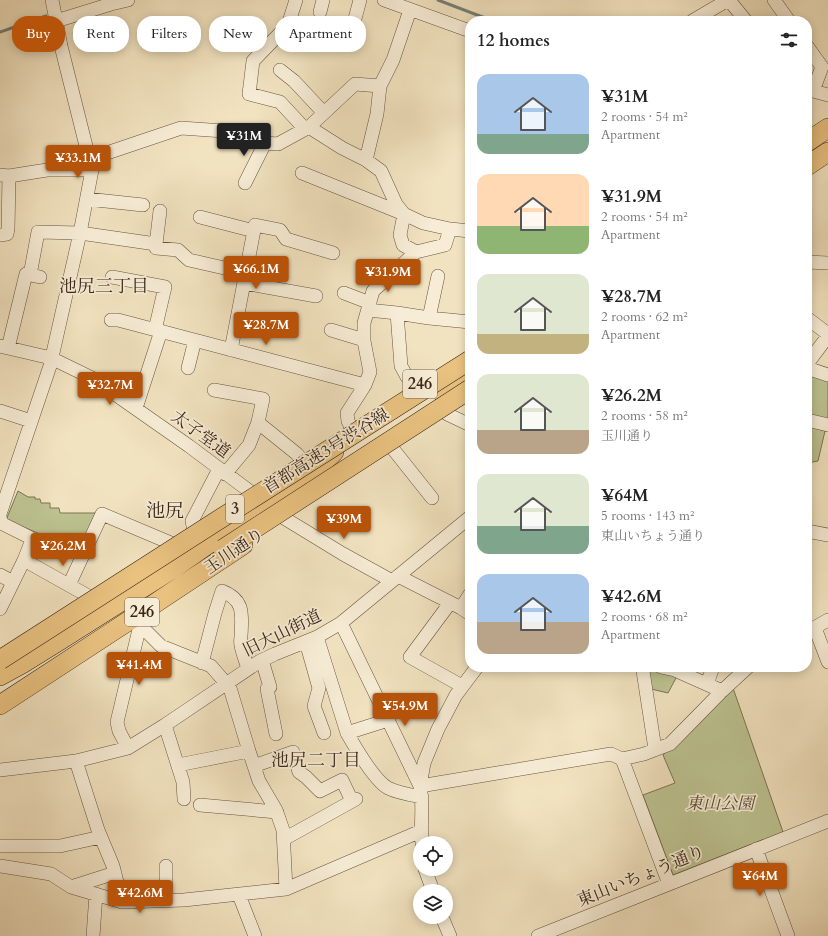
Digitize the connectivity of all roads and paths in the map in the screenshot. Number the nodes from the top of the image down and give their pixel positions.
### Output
1 (52, 0) edge
2 (128, 0) edge
3 (296, 0) edge
4 (360, 0) edge
5 (384, 0) edge
6 (728, 0) edge
7 (774, 0) edge
8 (410, 10) junction
9 (55, 16) edge
10 (356, 16) edge
11 (701, 16) edge
12 (742, 16) edge
13 (785, 16) edge
14 (65, 18) edge
15 (465, 29) edge
16 (63, 52) edge
17 (812, 53) edge
18 (280, 70) dead end
19 (380, 86) junction
20 (812, 86) edge
21 (812, 91) edge
22 (828, 95) edge
23 (324, 113) junction
24 (828, 117) edge
25 (812, 127) edge
26 (307, 128) junction
27 (828, 128) edge
28 (812, 139) edge
29 (828, 141) edge
30 (265, 143) junction
31 (812, 149) edge
32 (828, 152) edge
33 (828, 159) edge
34 (366, 160) junction
35 (812, 163) edge
36 (91, 165) junction
37 (828, 165) edge
38 (812, 169) edge
39 (302, 173) dead end
40 (4, 175) edge
41 (812, 176) edge
42 (244, 183) dead end
43 (86, 198) junction
44 (143, 205) dead end
45 (160, 211) dead end
46 (404, 214) junction
47 (200, 217) dead end
48 (254, 228) junction
49 (450, 229) junction
50 (465, 230) edge
51 (80, 233) junction
52 (0, 235) edge
53 (156, 244) junction
54 (416, 252) junction
55 (333, 253) dead end
56 (812, 262) edge
57 (828, 263) edge
58 (369, 266) dead end
59 (438, 276) dead end
60 (112, 277) dead end
61 (245, 278) junction
62 (384, 281) junction
63 (344, 293) dead end
64 (316, 296) dead end
65 (369, 307) junction
66 (397, 313) junction
67 (429, 318) junction
68 (111, 320) dead end
69 (465, 321) edge
70 (812, 322) edge
71 (158, 330) junction
72 (331, 330) dead end
73 (828, 335) edge
74 (195, 340) junction
75 (364, 340) junction
76 (4, 347) edge
77 (231, 350) junction
78 (465, 355) edge
79 (812, 356) edge
80 (51, 358) junction
81 (465, 363) edge
82 (188, 368) dead end
83 (812, 370) edge
84 (828, 375) edge
85 (407, 378) dead end
86 (465, 381) edge
87 (365, 385) junction
88 (214, 390) dead end
89 (465, 392) edge
90 (465, 402) edge
91 (136, 408) junction
92 (0, 411) edge
93 (447, 414) junction
94 (370, 417) junction
95 (31, 420) junction
96 (812, 421) edge
97 (258, 422) junction
98 (465, 423) edge
99 (828, 425) edge
100 (352, 429) junction
101 (393, 449) junction
102 (302, 460) junction
103 (222, 471) junction
104 (6, 478) edge
105 (252, 493) junction
106 (432, 498) dead end
107 (0, 515) edge
108 (284, 518) junction
109 (465, 521) edge
110 (194, 530) junction
111 (812, 532) edge
112 (826, 535) edge
113 (173, 544) junction
114 (223, 549) junction
115 (24, 560) junction
116 (0, 575) edge
117 (395, 578) junction
118 (13, 582) junction
119 (69, 585) junction
120 (90, 596) junction
121 (460, 608) edge
122 (0, 609) edge
123 (828, 620) edge
124 (136, 622) junction
125 (341, 623) junction
126 (812, 629) edge
127 (812, 632) edge
128 (311, 640) junction
129 (0, 655) edge
130 (0, 660) edge
131 (262, 660) junction
132 (828, 662) edge
133 (202, 663) junction
134 (248, 669) junction
135 (473, 672) edge
136 (643, 672) edge
137 (680, 672) edge
138 (712, 672) edge
139 (743, 672) edge
140 (0, 676) edge
141 (227, 684) junction
142 (708, 684) junction
143 (462, 686) junction
144 (722, 691) junction
145 (0, 693) edge
146 (0, 705) edge
147 (388, 720) junction
148 (166, 725) junction
149 (276, 734) dead end
150 (324, 734) dead end
151 (347, 734) junction
152 (128, 748) junction
153 (654, 749) junction
154 (249, 751) junction
155 (622, 759) junction
156 (76, 761) junction
157 (178, 765) junction
158 (254, 766) junction
159 (0, 770) edge
160 (421, 792) junction
161 (184, 799) dead end
162 (200, 805) dead end
163 (277, 812) junction
164 (828, 821) edge
165 (421, 836) edge
166 (101, 837) junction
167 (284, 839) junction
168 (413, 840) edge
169 (0, 846) edge
170 (756, 849) junction
171 (0, 866) edge
172 (166, 866) dead end
173 (115, 873) junction
174 (669, 884) junction
175 (71, 887) junction
176 (286, 890) junction
177 (96, 894) junction
178 (239, 895) junction
179 (166, 901) junction
180 (122, 902) junction
181 (445, 924) edge
182 (93, 936) edge
183 (255, 936) edge
184 (450, 936) edge
185 (538, 936) edge
186 (788, 936) edge

1 - 9 street
2 - 14 street
3 - 26 street
4 - 10 street
5 - 8 street
6 - 11 street
6 - 12 street
7 - 13 street
8 - 15 street
8 - 19 street
16 - 36 street
17 - 20 street
18 - 23 street
19 - 23 street
19 - 34 street
21 - 22 street
23 - 26 street
24 - 25 highway
26 - 30 street
26 - 34 street
27 - 28 highway
29 - 31 highway
30 - 36 street
30 - 42 street
32 - 35 highway
33 - 38 highway
34 - 46 street
36 - 40 street
36 - 43 street
37 - 41 highway
39 - 46 street
40 - 52 street
43 - 44 street
43 - 51 street
45 - 53 street
46 - 49 street
46 - 54 street
47 - 48 street
48 - 55 street
48 - 61 street
49 - 50 street
49 - 54 street
51 - 53 street
51 - 76 street
51 - 80 street
53 - 61 street
54 - 62 street
56 - 57 street
58 - 62 street
59 - 67 street
60 - 71 street
61 - 64 street
61 - 77 street
62 - 65 street
63 - 65 street
65 - 66 street
65 - 75 street
66 - 67 street
66 - 85 street
67 - 69 street
68 - 71 street
70 - 73 street
71 - 74 street
71 - 91 street
72 - 75 street
73 - 79 street
74 - 77 street
74 - 82 street
75 - 87 street
76 - 80 street, 太子堂道
77 - 87 street
78 - 94 highway, 246
80 - 91 street, 太子堂道
80 - 95 street
81 - 130 highway, 首都高速3号渋谷線 / 3, bridge
83 - 84 street
86 - 114 highway, bridge
87 - 100 street
88 - 97 street
89 - 114 highway, 首都高速3号渋谷線 / 3, bridge
90 - 93 highway, 玉川通り / 246
91 - 103 street, 太子堂道
92 - 95 street
93 - 98 street
93 - 101 highway, 玉川通り / 246
94 - 100 highway, 246
94 - 140 highway
95 - 104 street
96 - 99 street
97 - 102 street
97 - 103 street
100 - 102 highway, 246
101 - 106 street
101 - 108 highway, 玉川通り / 246
102 - 105 highway, 246
103 - 105 street, 太子堂道
103 - 110 street
104 - 107 street
105 - 110 highway, 246
107 - 115 street
108 - 117 street
108 - 124 highway, 玉川通り / 246
109 - 117 street, 旧大山街道
110 - 113 highway, 246
111 - 112 street
113 - 119 street
113 - 120 highway, 246
114 - 145 highway, 首都高速3号渋谷線 / 3
115 - 118 street
115 - 119 street
116 - 118 street
117 - 121 street
117 - 125 street, 旧大山街道
118 - 122 street
119 - 120 street
120 - 129 highway, 246
121 - 143 street
123 - 126 street
124 - 133 street
124 - 146 highway, 玉川通り / 246
124 - 152 street
125 - 128 street, 旧大山街道
125 - 147 street
127 - 132 street
128 - 131 street, 旧大山街道
128 - 150 street
128 - 151 street
131 - 134 street, 旧大山街道
131 - 149 street
133 - 134 street
133 - 141 street
134 - 141 street, 旧大山街道
135 - 143 street
136 - 153 street
137 - 142 street
138 - 142 street
139 - 144 street
141 - 148 street, 旧大山街道
141 - 154 street
142 - 144 street
143 - 160 street
144 - 153 street
147 - 151 street
147 - 160 street
148 - 152 street, 旧大山街道
148 - 157 street
151 - 160 street
152 - 156 street, 旧大山街道
153 - 155 street
154 - 157 street
154 - 158 street
155 - 160 street
155 - 174 street
156 - 159 street, 旧大山街道
156 - 166 street
157 - 161 street
158 - 163 street
158 - 167 street
160 - 165 street
162 - 163 street
163 - 167 street
164 - 170 street, 東山いちょう通り
166 - 169 street
166 - 173 street
167 - 176 street
168 - 176 street
170 - 174 street, 東山いちょう通り
170 - 186 street
171 - 175 street
172 - 179 street
173 - 175 street
173 - 180 street
174 - 185 street, 東山いちょう通り
175 - 177 street
176 - 178 street
177 - 180 street
177 - 182 street
178 - 179 street
178 - 183 street
179 - 180 street
181 - 184 street

